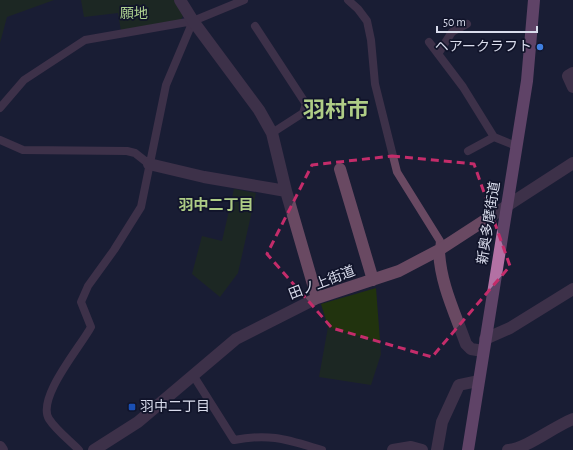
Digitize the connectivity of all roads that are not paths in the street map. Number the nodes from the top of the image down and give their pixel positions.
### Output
1 (180, 0) edge
2 (244, 0) edge
3 (348, 0) edge
4 (534, 0) edge
5 (193, 21) junction
6 (467, 24) dead end
7 (255, 26) dead end
8 (429, 42) dead end
9 (438, 54) junction
10 (573, 73) edge
11 (573, 87) edge
12 (0, 108) edge
13 (272, 133) junction
14 (494, 137) junction
15 (0, 140) edge
16 (516, 146) junction
17 (468, 151) dead end
18 (573, 163) edge
19 (149, 164) junction
20 (340, 169) dead end
21 (286, 191) junction
22 (507, 206) junction
23 (439, 250) junction
24 (373, 280) junction
25 (573, 289) edge
26 (317, 298) junction
27 (484, 345) junction
28 (193, 375) junction
29 (478, 381) junction
30 (573, 419) edge
31 (0, 447) edge
32 (2, 450) edge
33 (79, 450) edge
34 (94, 450) edge
35 (322, 450) edge
36 (393, 450) edge
37 (422, 450) edge
38 (437, 450) edge
39 (468, 450) edge
40 (508, 450) edge

1 - 5 street
2 - 5 lane
3 - 23 lane
4 - 16 main road, 新奥多摩街道
5 - 12 lane
5 - 13 street
5 - 19 lane
6 - 9 lane
7 - 13 lane
8 - 9 lane
9 - 14 lane
10 - 11 street
13 - 21 street
14 - 16 lane
14 - 17 lane
15 - 19 lane
16 - 22 main road, 新奥多摩街道
18 - 22 street, 田ノ上街道
19 - 21 street
19 - 33 lane
20 - 24 street
21 - 26 street
22 - 23 street, 田ノ上街道
22 - 27 main road, 新奥多摩街道
23 - 24 street, 田ノ上街道
23 - 27 street
24 - 26 street, 田ノ上街道
25 - 27 street
26 - 28 street, 田ノ上街道
27 - 29 main road, 新奥多摩街道
28 - 34 street, 田ノ上街道
28 - 35 lane
29 - 38 street
29 - 39 main road, 新奥多摩街道
30 - 40 street
31 - 32 street
36 - 37 street

